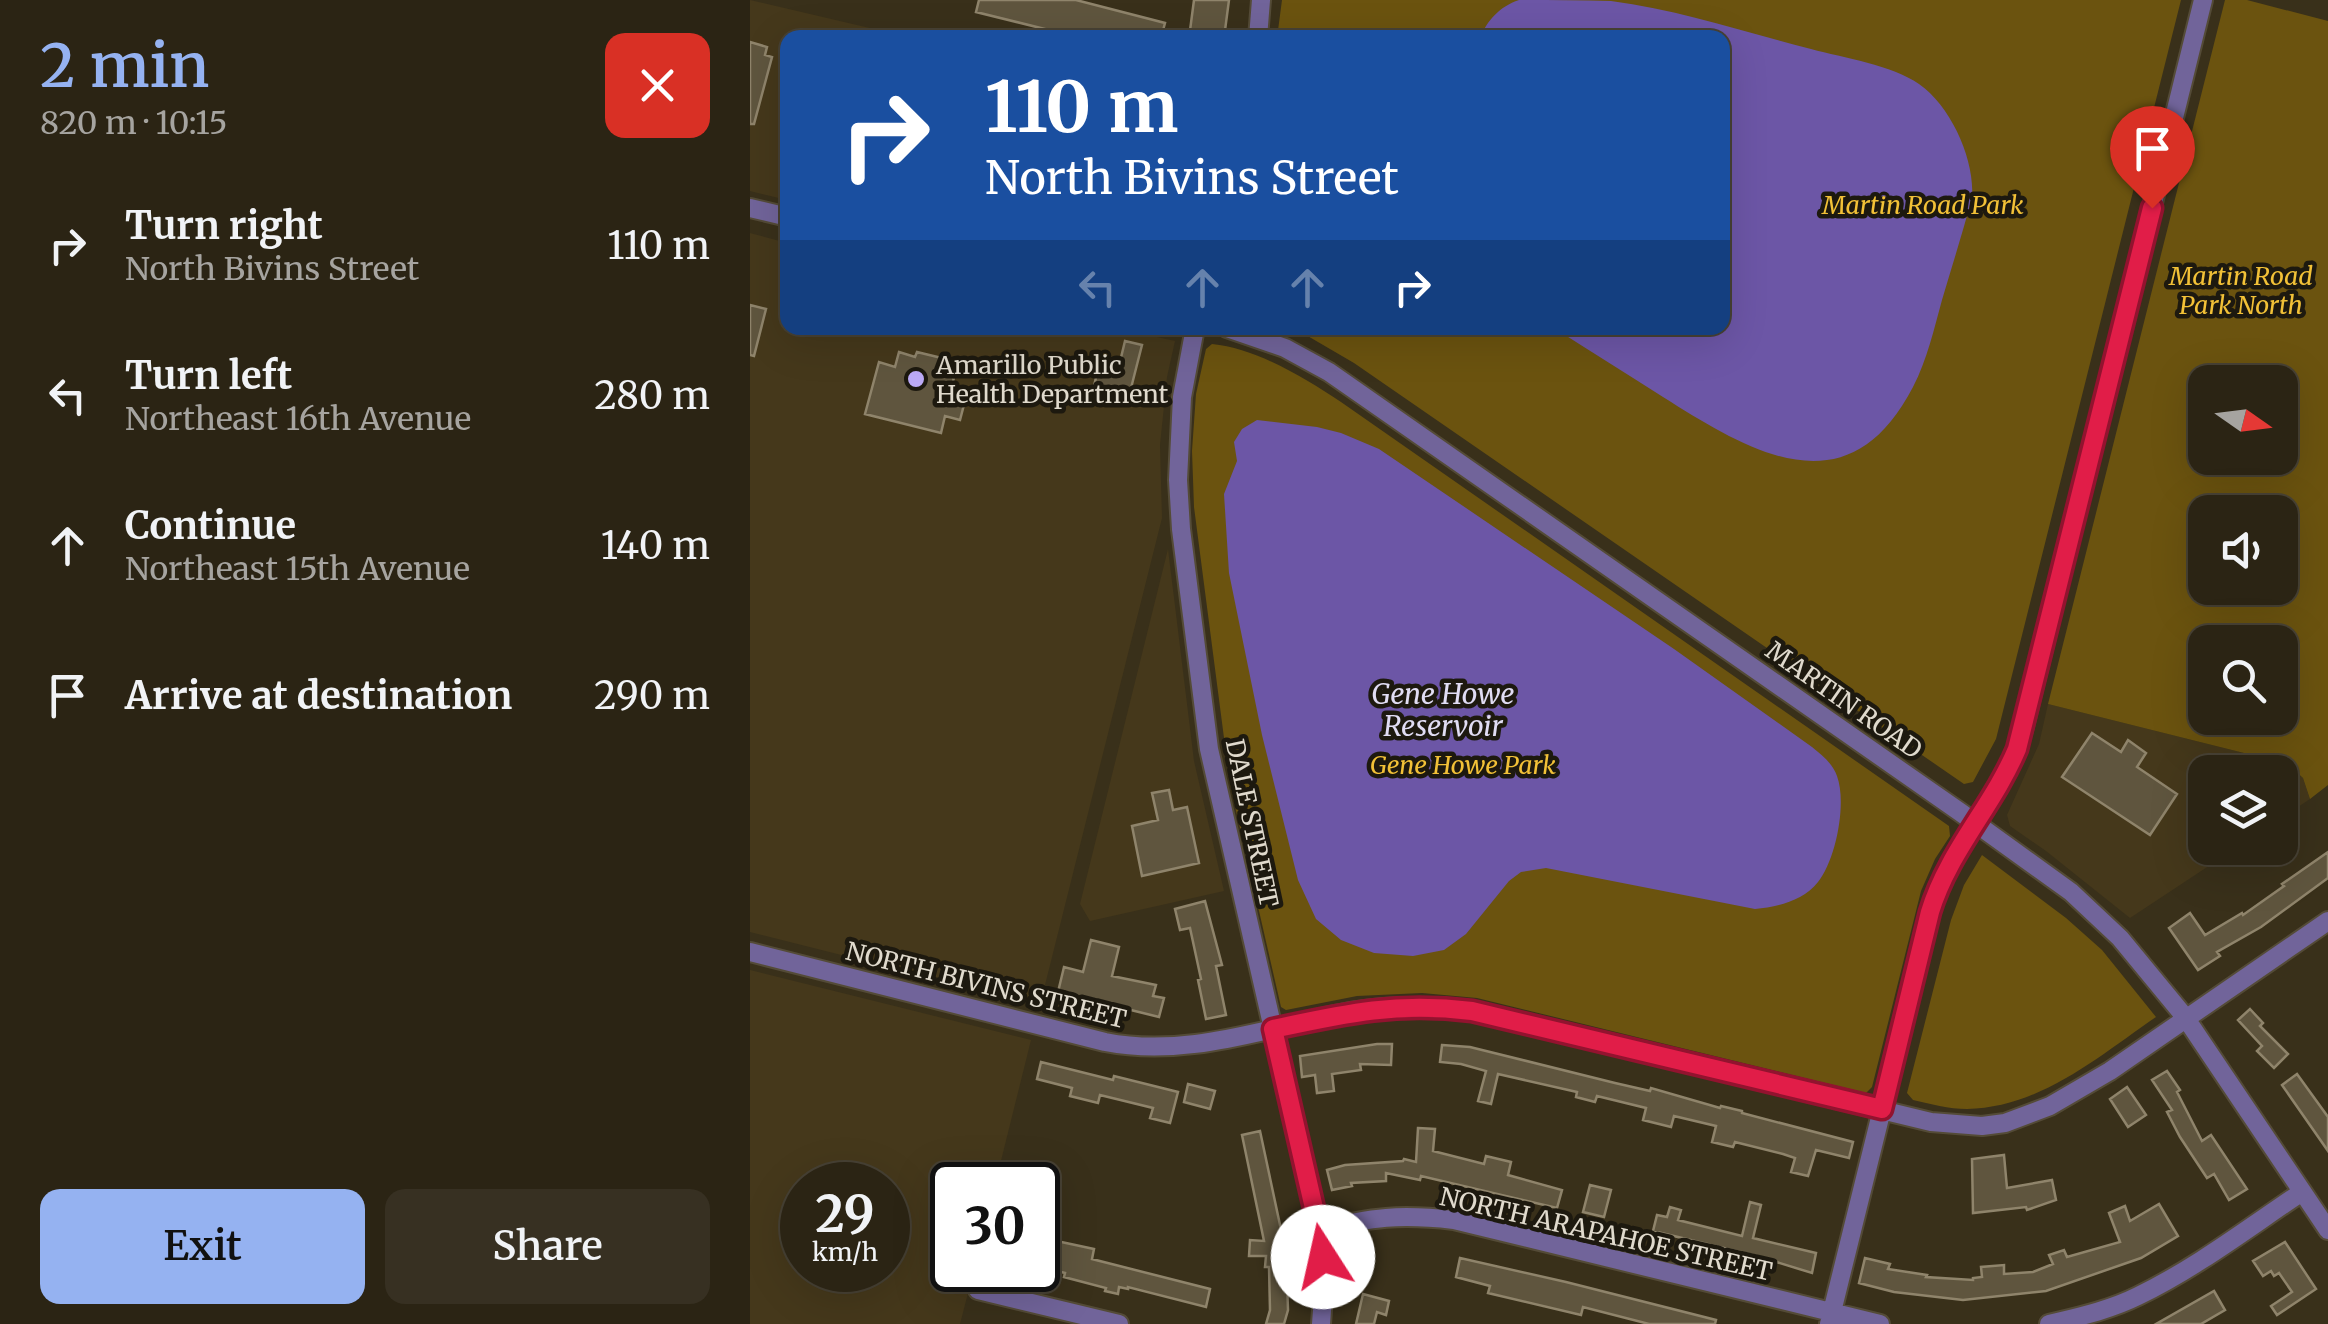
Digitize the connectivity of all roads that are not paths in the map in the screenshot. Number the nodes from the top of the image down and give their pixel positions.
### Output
1 (1261, 0) edge
2 (2203, 0) edge
3 (1259, 30) edge
4 (750, 208) edge
5 (780, 215) edge
6 (1194, 335) edge
7 (1247, 335) edge
8 (1976, 822) junction
9 (2328, 921) edge
10 (750, 952) edge
11 (2186, 1018) junction
12 (1273, 1029) junction
13 (1882, 1109) junction
14 (2302, 1192) junction
15 (1319, 1230) junction
16 (2328, 1230) edge
17 (986, 1292) edge
18 (1830, 1319) edge
19 (1119, 1324) edge
20 (1321, 1324) edge
21 (1880, 1324) edge
22 (2049, 1324) edge

1 - 3 street
2 - 8 street
4 - 5 street
6 - 12 street, DALE STREET
7 - 8 street, MARTIN ROAD
8 - 11 street, MARTIN ROAD
8 - 13 street
9 - 11 street, NORTH BIVINS STREET
10 - 12 street, NORTH BIVINS STREET
11 - 13 street, NORTH BIVINS STREET
11 - 14 street, MARTIN ROAD
12 - 13 street, NORTH BIVINS STREET
12 - 15 street, DALE STREET
13 - 18 street
14 - 16 street, MARTIN ROAD
14 - 22 street
15 - 18 street, NORTH ARAPAHOE STREET
15 - 20 street, DALE STREET
17 - 19 street
18 - 21 street, NORTH ARAPAHOE STREET

